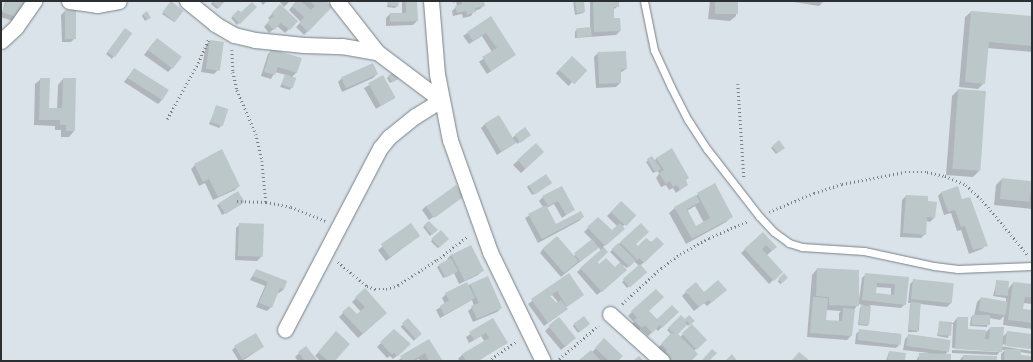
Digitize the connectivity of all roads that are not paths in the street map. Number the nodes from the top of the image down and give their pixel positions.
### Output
1 (34, 1) edge
2 (69, 1) edge
3 (119, 1) edge
4 (187, 1) edge
5 (337, 1) edge
6 (431, 1) edge
7 (644, 1) edge
8 (1, 41) edge
9 (377, 52) junction
10 (441, 100) junction
11 (1032, 266) edge
12 (610, 314) road end
13 (285, 330) dead end
14 (543, 361) edge
15 (662, 361) edge

1 - 8 street
2 - 3 street
4 - 9 street
5 - 9 street
6 - 10 street
7 - 11 lane
9 - 10 street
10 - 13 street
10 - 14 street
12 - 15 street

